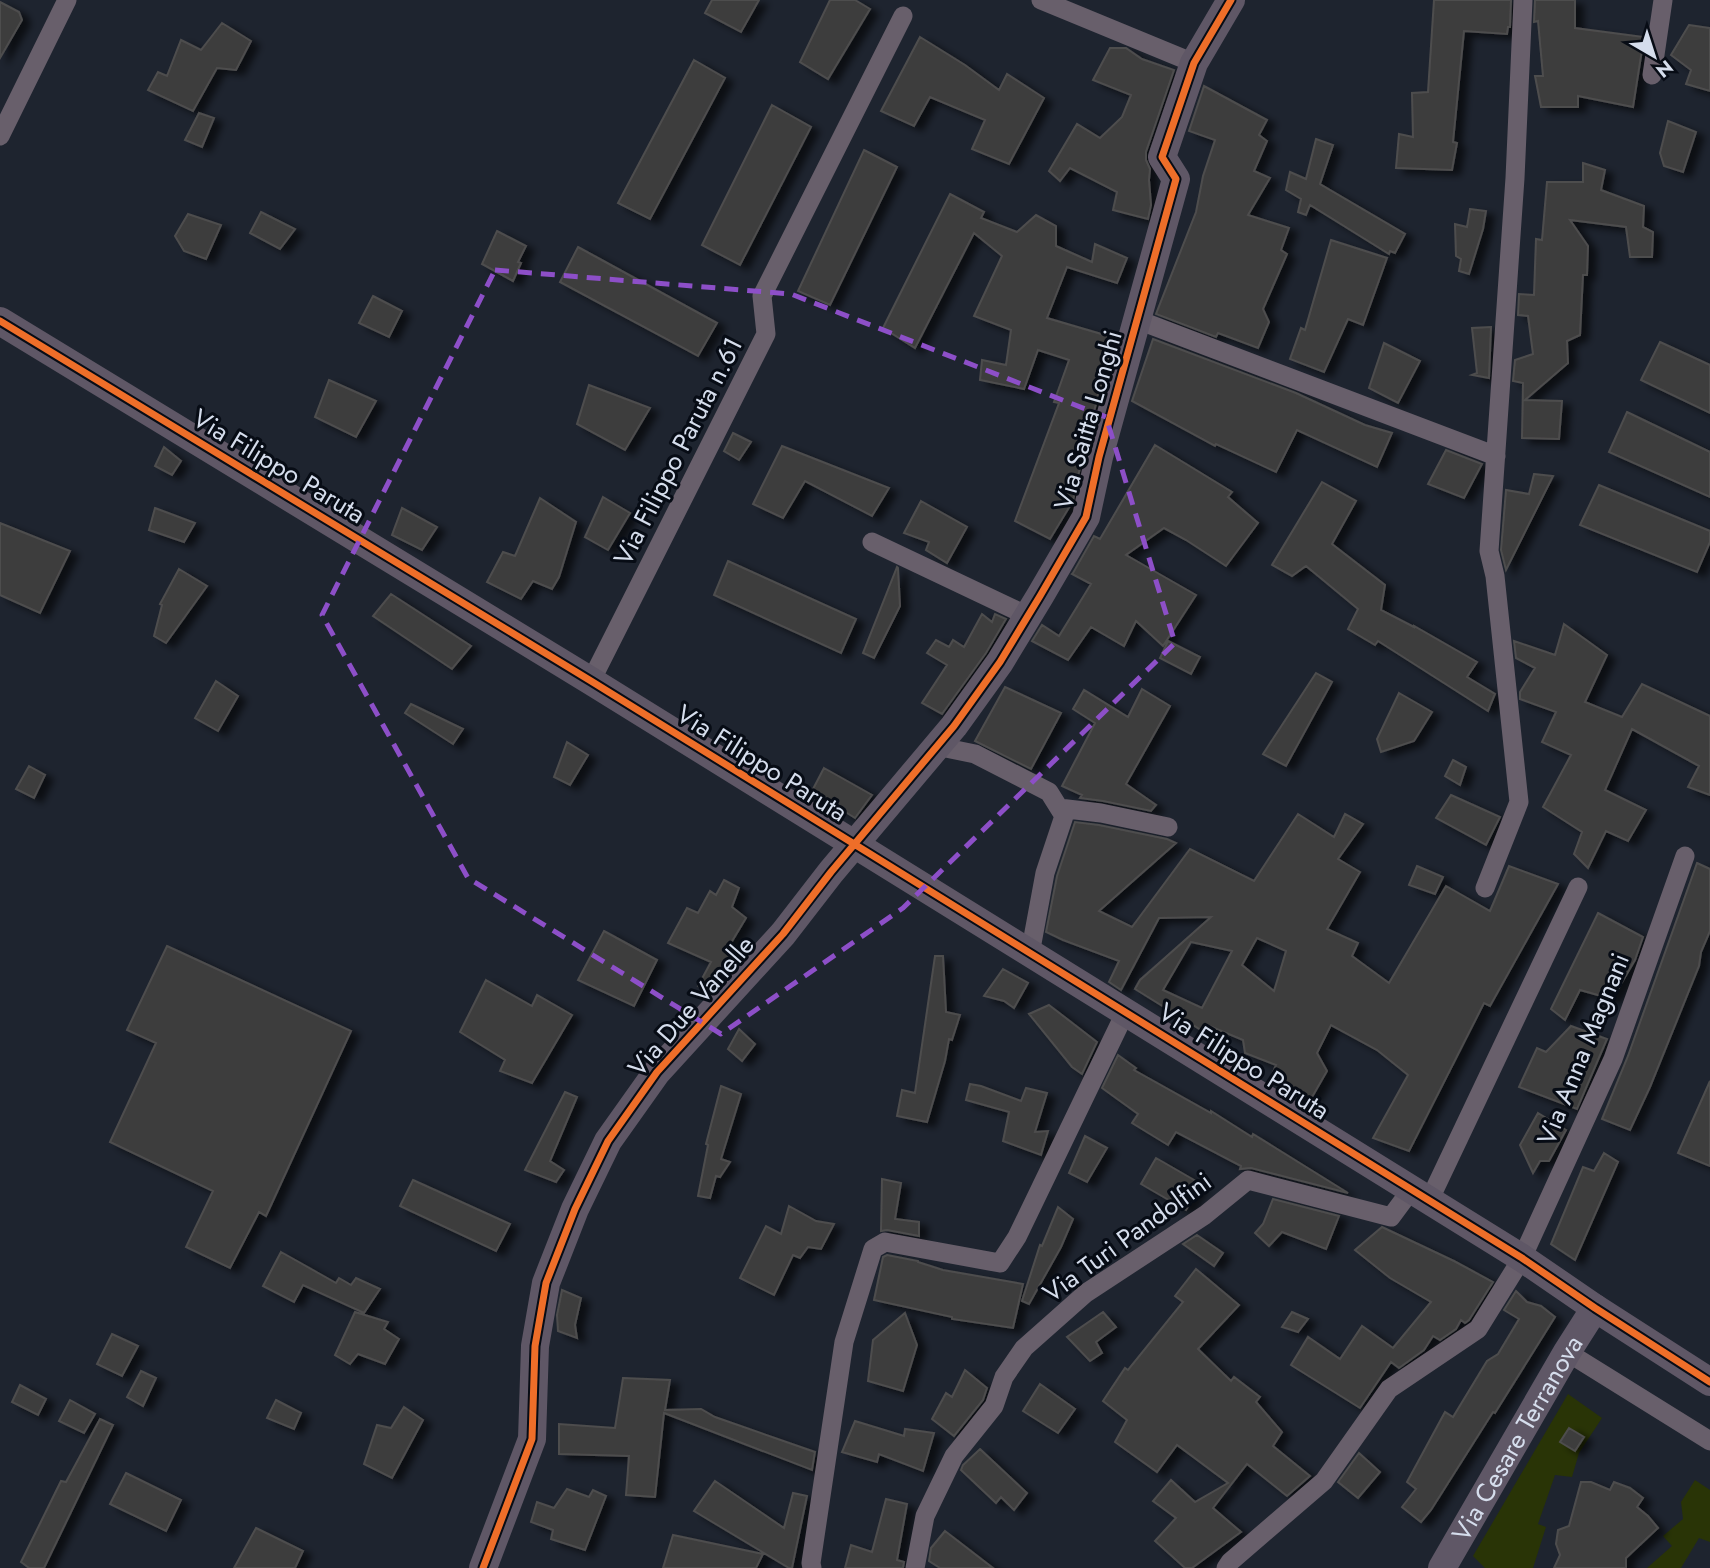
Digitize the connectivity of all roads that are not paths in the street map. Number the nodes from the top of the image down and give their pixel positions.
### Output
1 (67, 0) edge
2 (1041, 0) edge
3 (1231, 0) edge
4 (1523, 0) edge
5 (1663, 0) edge
6 (904, 16) dead end
7 (1194, 63) junction
8 (1652, 75) dead end
9 (0, 136) edge
10 (1138, 320) junction
11 (0, 321) edge
12 (1496, 456) junction
13 (872, 542) dead end
14 (1028, 616) junction
15 (591, 681) junction
16 (936, 746) junction
17 (1059, 808) junction
18 (1168, 827) dead end
19 (854, 846) junction
20 (1685, 856) dead end
21 (1578, 887) dead end
22 (1485, 888) dead end
23 (1030, 954) junction
24 (1125, 1013) junction
25 (1420, 1195) junction
26 (1522, 1258) junction
27 (1595, 1308) junction
28 (1567, 1352) junction
29 (1710, 1382) edge
30 (1710, 1441) edge
31 (1445, 1566) edge
32 (483, 1568) edge
33 (812, 1568) edge
34 (915, 1568) edge
35 (1226, 1568) edge

1 - 9 street
2 - 7 street
3 - 7 street, Via Saitta Longhi
4 - 12 street
5 - 8 street
6 - 15 street, Via Filippo Paruta n.61
7 - 10 street, Via Saitta Longhi
10 - 12 street
10 - 14 street, Via Saitta Longhi
11 - 15 street, Via Filippo Paruta
12 - 22 street
13 - 14 street
14 - 16 street, Via Saitta Longhi
15 - 19 street, Via Filippo Paruta
16 - 17 street
16 - 19 street, Via Saitta Longhi
17 - 18 street
17 - 23 street
19 - 23 street, Via Filippo Paruta
19 - 32 street, Via Due Vanelle
20 - 26 street, Via Anna Magnani
21 - 25 street
23 - 24 street, Via Filippo Paruta
24 - 25 street, Via Filippo Paruta
24 - 33 street
25 - 26 street, Via Filippo Paruta
25 - 34 street, Via Turi Pandolfini
26 - 27 street, Via Filippo Paruta
26 - 35 street, Via Anna Magnani
27 - 28 street, Via Cesare Terranova
27 - 29 street, Via Filippo Paruta
28 - 30 street
28 - 31 street, Via Cesare Terranova

